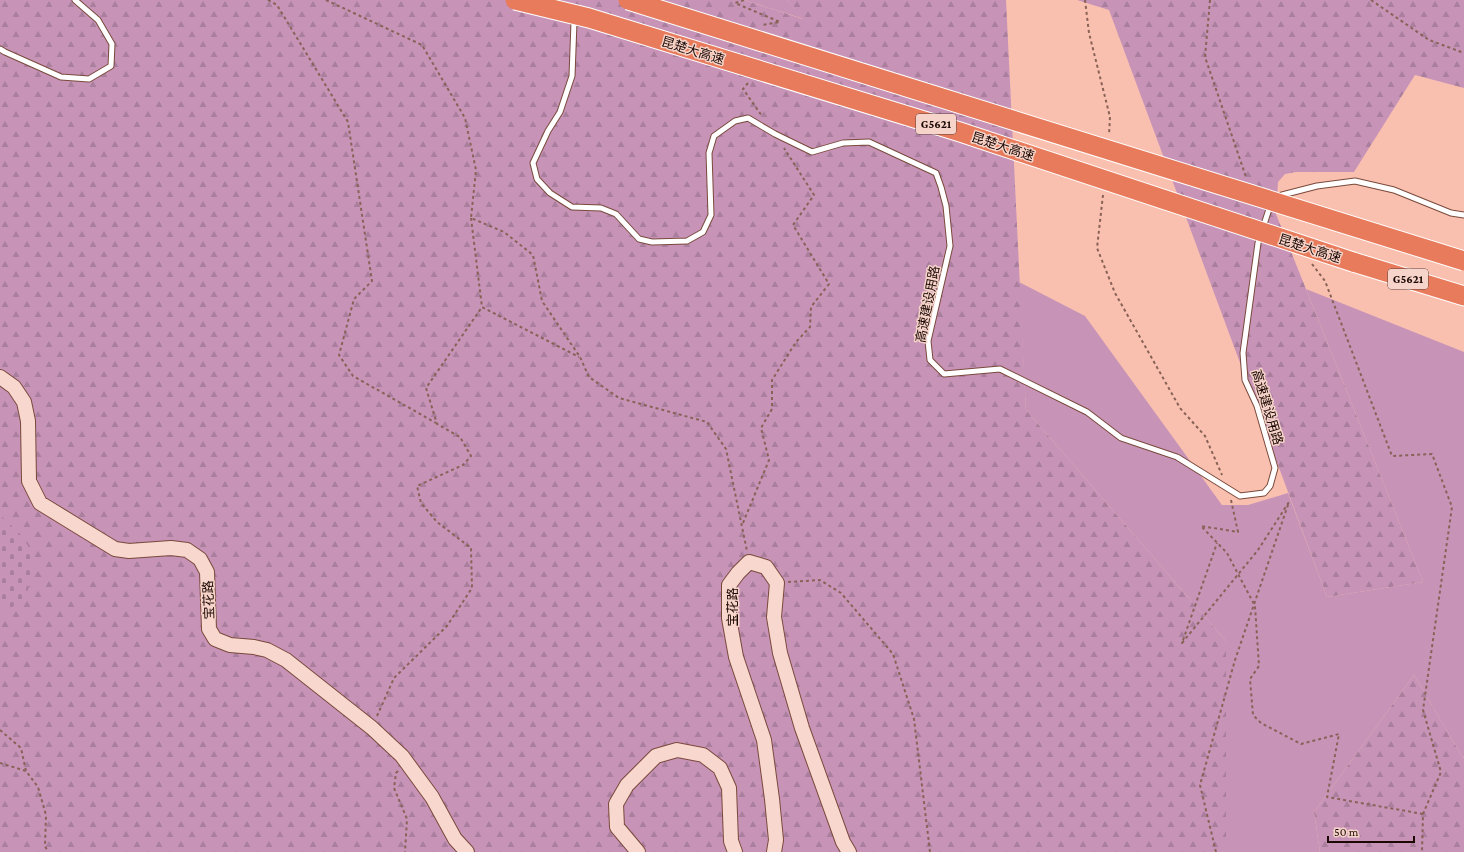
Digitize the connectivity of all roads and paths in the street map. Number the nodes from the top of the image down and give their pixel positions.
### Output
1 (75, 0) edge
2 (268, 0) edge
3 (326, 0) edge
4 (515, 0) edge
5 (628, 0) edge
6 (744, 0) edge
7 (1210, 0) edge
8 (1371, 0) edge
9 (570, 7) dead end
10 (759, 26) dead end
11 (0, 49) edge
12 (1464, 54) edge
13 (752, 78) dead end
14 (775, 134) junction
15 (1248, 183) dead end
16 (1464, 215) edge
17 (471, 218) junction
18 (1464, 261) edge
19 (1311, 263) dead end
20 (1464, 296) edge
21 (482, 307) junction
22 (580, 357) junction
23 (0, 377) edge
24 (437, 424) junction
25 (743, 524) junction
26 (1217, 543) dead end
27 (749, 562) junction
28 (777, 583) junction
29 (372, 728) junction
30 (0, 730) edge
31 (407, 762) junction
32 (0, 763) edge
33 (26, 770) junction
34 (48, 852) edge
35 (405, 852) edge
36 (467, 852) edge
37 (638, 852) edge
38 (735, 852) edge
39 (774, 852) edge
40 (849, 852) edge
41 (930, 852) edge
42 (1216, 852) edge
43 (1422, 852) edge

1 - 11 lane
2 - 24 path
3 - 17 path
4 - 20 highway, 昆楚大高速 / G5621, bridge
5 - 18 highway, 昆楚大高速 / G5621, bridge
6 - 10 path
7 - 15 path
8 - 12 path
9 - 14 lane, 高速建设用路
13 - 14 path
14 - 16 lane, 高速建设用路
14 - 25 path
17 - 21 path
17 - 22 path
19 - 43 path
21 - 22 path
21 - 24 path
22 - 25 path
23 - 29 main road, 宝花路
24 - 29 path
25 - 27 path
26 - 42 path
27 - 28 main road
27 - 39 main road, 宝花路
28 - 40 main road
28 - 41 path
29 - 31 main road, 宝花路
30 - 33 path
31 - 35 path
31 - 36 main road, 宝花路
32 - 33 path
33 - 34 path
37 - 38 main road

